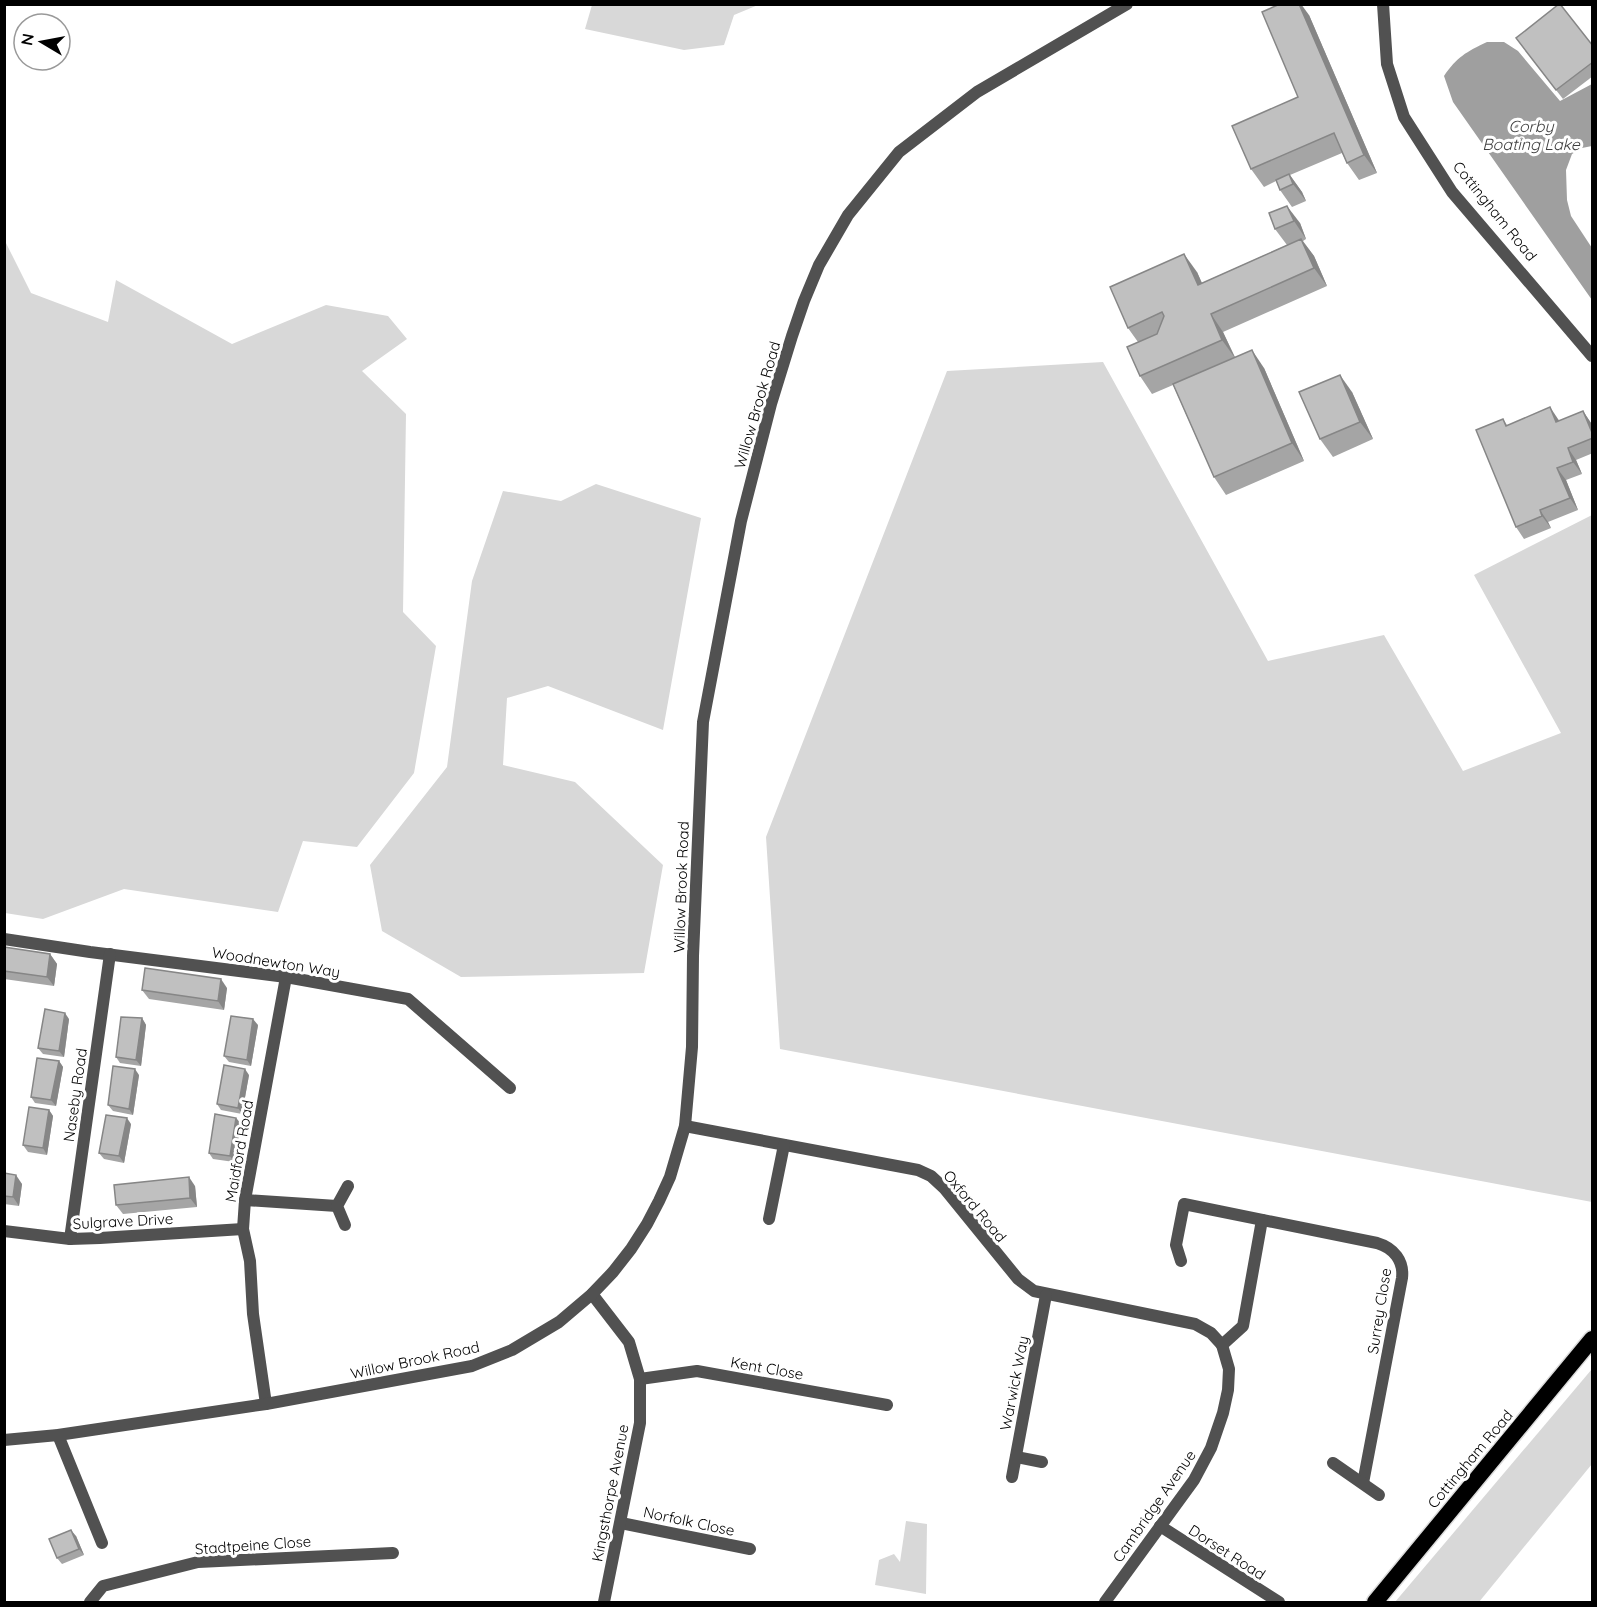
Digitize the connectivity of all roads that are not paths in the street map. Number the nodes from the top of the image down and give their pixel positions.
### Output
1 (1127, 4) edge
2 (1383, 4) edge
3 (1593, 356) edge
4 (4, 939) edge
5 (110, 954) junction
6 (286, 976) junction
7 (510, 1088) dead end
8 (685, 1126) junction
9 (784, 1145) junction
10 (348, 1186) dead end
11 (244, 1200) junction
12 (337, 1206) junction
13 (769, 1220) dead end
14 (1262, 1220) junction
15 (345, 1225) dead end
16 (243, 1229) junction
17 (4, 1231) edge
18 (70, 1239) junction
19 (1180, 1262) dead end
20 (592, 1294) junction
21 (1046, 1295) junction
22 (1593, 1339) edge
23 (1222, 1345) junction
24 (640, 1379) junction
25 (266, 1404) junction
26 (887, 1405) dead end
27 (58, 1435) junction
28 (4, 1440) edge
29 (1016, 1457) junction
30 (1042, 1462) dead end
31 (1333, 1463) dead end
32 (1012, 1477) dead end
33 (1363, 1483) junction
34 (1379, 1495) dead end
35 (621, 1523) junction
36 (1160, 1526) junction
37 (102, 1543) dead end
38 (750, 1550) dead end
39 (393, 1552) dead end
40 (90, 1602) edge
41 (604, 1602) edge
42 (1105, 1602) edge
43 (1279, 1602) edge
44 (1375, 1602) edge

1 - 8 street, Willow Brook Road
2 - 3 street, Cottingham Road
4 - 5 street, Woodnewton Way
5 - 6 street, Woodnewton Way
5 - 18 street, Naseby Road
6 - 7 street, Woodnewton Way
6 - 11 street, Maidford Road
8 - 9 street, Oxford Road
8 - 20 street, Willow Brook Road
9 - 13 street
9 - 21 street, Oxford Road
10 - 12 street
11 - 12 street
11 - 16 street, Maidford Road
12 - 15 street
14 - 19 street, Surrey Close
14 - 23 street
14 - 33 street, Surrey Close
16 - 18 street, Sulgrave Drive
16 - 25 street, Maidford Road
17 - 18 street, Sulgrave Drive
20 - 24 street, Kingsthorpe Avenue
20 - 25 street, Willow Brook Road
21 - 23 street, Oxford Road
21 - 29 street, Warwick Way
22 - 44 highway, Cottingham Road
23 - 36 street, Cambridge Avenue
24 - 26 street, Kent Close
24 - 35 street, Kingsthorpe Avenue
25 - 27 street, Willow Brook Road
27 - 28 street, Willow Brook Road
27 - 37 street
29 - 30 street
29 - 32 street, Warwick Way
31 - 33 street
33 - 34 street
35 - 38 street, Norfolk Close
35 - 41 street, Kingsthorpe Avenue
36 - 42 street, Cambridge Avenue
36 - 43 street, Dorset Road
39 - 40 street, Stadtpeine Close

